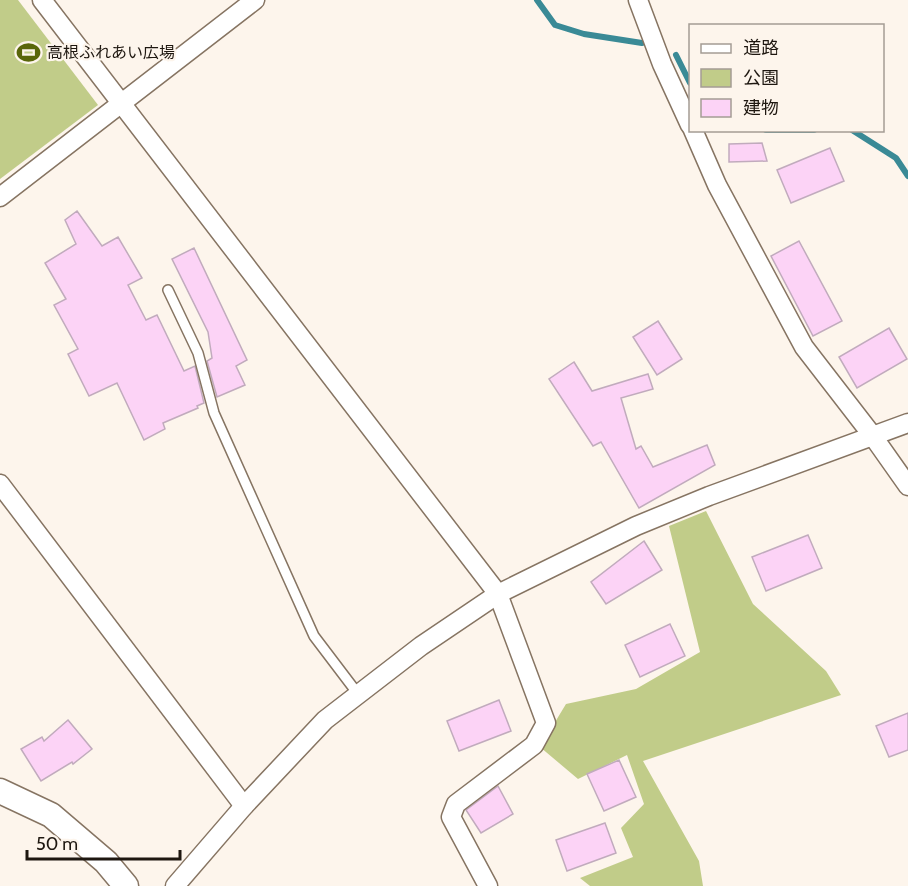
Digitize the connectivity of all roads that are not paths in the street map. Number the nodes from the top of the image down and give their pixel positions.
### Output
1 (42, 0) edge
2 (255, 0) edge
3 (638, 0) edge
4 (122, 102) junction
5 (689, 123) edge
6 (694, 132) edge
7 (0, 197) edge
8 (168, 290) dead end
9 (908, 423) edge
10 (872, 435) junction
11 (0, 484) edge
12 (908, 486) edge
13 (498, 594) junction
14 (358, 694) junction
15 (0, 791) edge
16 (244, 806) junction
17 (126, 886) edge
18 (175, 886) edge
19 (488, 886) edge

1 - 4 street
2 - 4 street
3 - 5 street
4 - 7 street
4 - 13 street
6 - 10 street
8 - 14 lane
9 - 10 street
10 - 12 street
10 - 13 street
11 - 16 street
13 - 14 street
13 - 19 street
14 - 16 street
15 - 17 street
16 - 18 street

